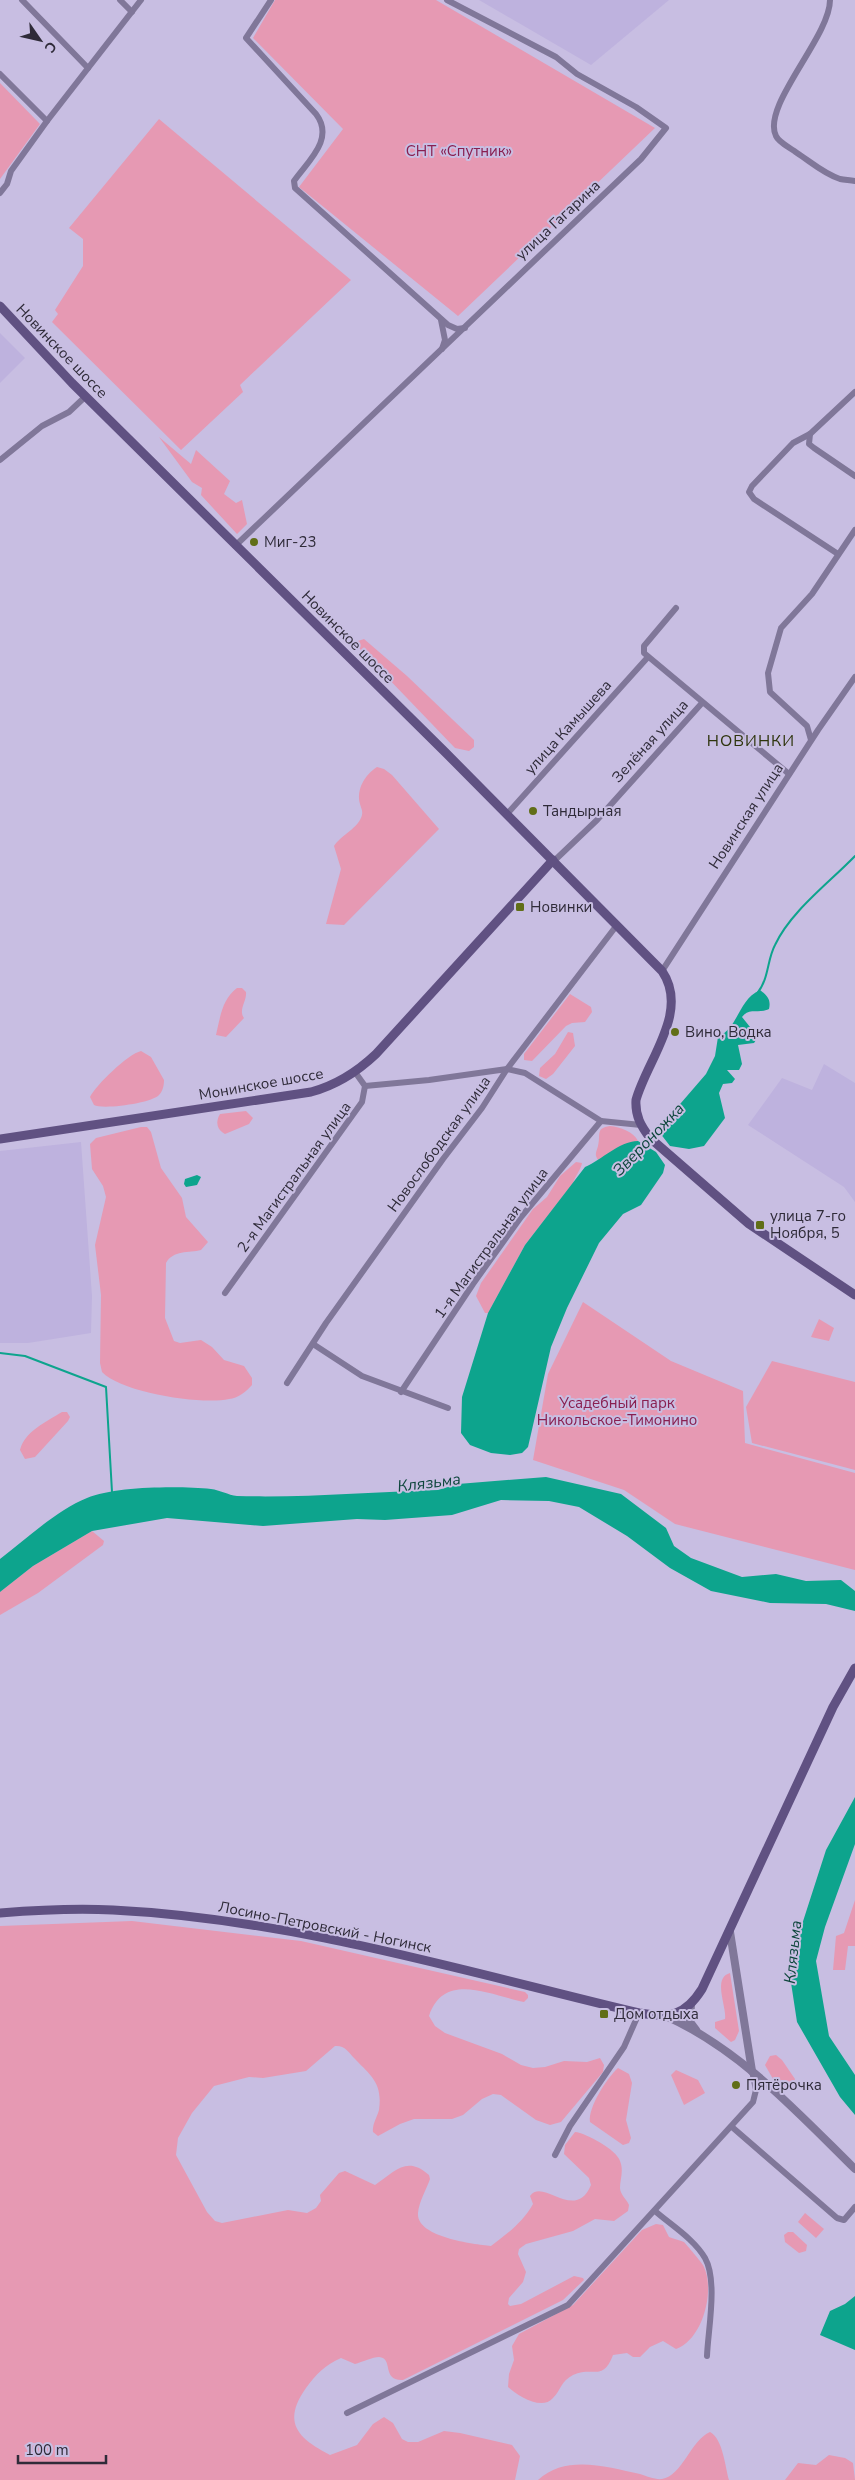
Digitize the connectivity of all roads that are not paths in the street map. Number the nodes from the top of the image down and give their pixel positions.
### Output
1 (22, 0) edge
2 (120, 0) edge
3 (141, 0) edge
4 (270, 0) edge
5 (447, 0) edge
6 (830, 0) edge
7 (132, 12) junction
8 (88, 68) junction
9 (0, 74) edge
10 (47, 121) junction
11 (855, 181) edge
12 (0, 193) edge
13 (0, 306) edge
14 (441, 319) junction
15 (465, 328) junction
16 (442, 350) junction
17 (855, 392) edge
18 (86, 396) junction
19 (810, 434) junction
20 (0, 460) edge
21 (855, 476) edge
22 (855, 530) edge
23 (235, 546) junction
24 (838, 554) junction
25 (676, 608) dead end
26 (648, 657) junction
27 (855, 677) edge
28 (702, 703) junction
29 (821, 725) junction
30 (807, 726) junction
31 (812, 740) junction
32 (789, 774) junction
33 (507, 814) junction
34 (554, 861) junction
35 (617, 925) junction
36 (662, 971) junction
37 (507, 1069) junction
38 (355, 1072) junction
39 (365, 1086) junction
40 (601, 1121) junction
41 (641, 1125) junction
42 (0, 1139) edge
43 (225, 1293) dead end
44 (855, 1295) edge
45 (313, 1344) junction
46 (287, 1383) dead end
47 (401, 1392) junction
48 (448, 1408) dead end
49 (855, 1668) edge
50 (0, 1913) edge
51 (730, 1932) junction
52 (691, 2004) junction
53 (640, 2013) junction
54 (666, 2016) junction
55 (697, 2032) junction
56 (752, 2071) junction
57 (732, 2127) junction
58 (555, 2155) dead end
59 (855, 2169) edge
60 (855, 2207) edge
61 (655, 2211) junction
62 (707, 2356) dead end
63 (347, 2413) dead end

1 - 8 street
2 - 7 street
3 - 7 street
4 - 14 street
5 - 15 street, улица Гагарина
6 - 11 street
7 - 8 street
8 - 10 street
9 - 10 street
10 - 12 street
13 - 18 main road, Новинское шоссе
14 - 15 street
14 - 16 street
15 - 16 street, улица Гагарина
16 - 23 street, улица Гагарина
17 - 19 street
18 - 20 street
18 - 23 main road, Новинское шоссе
19 - 21 street
19 - 24 street
22 - 24 street
23 - 33 main road, Новинское шоссе
24 - 30 street
25 - 26 street
26 - 28 street
26 - 33 street, улица Камышева
27 - 29 street, Новинская улица
28 - 32 street
28 - 34 street, Зелёная улица
29 - 30 street
29 - 31 street, Новинская улица
30 - 31 street
31 - 32 street, Новинская улица
32 - 36 street, Новинская улица
33 - 34 main road, Новинское шоссе
34 - 35 main road, Новинское шоссе
34 - 38 main road, Монинское шоссе
35 - 36 main road, Новинское шоссе
35 - 37 street, Новослободская улица
36 - 41 main road, Новинское шоссе
37 - 39 street
37 - 40 street
37 - 45 street, Новослободская улица
38 - 39 street
38 - 42 main road, Монинское шоссе
39 - 43 street, 2-я Магистральная улица
40 - 41 street
40 - 47 street, 1-я Магистральная улица
41 - 44 main road
45 - 46 street, Новослободская улица
45 - 47 street
47 - 48 street
49 - 51 main road
50 - 53 main road, Лосино-Петровский - Ногинск
51 - 52 main road
51 - 56 street
52 - 54 main road
52 - 55 street
53 - 54 main road, Лосино-Петровский - Ногинск
53 - 58 street
54 - 55 street
55 - 56 street
56 - 57 street
56 - 59 street
57 - 60 street
57 - 61 street
61 - 62 street
61 - 63 street

